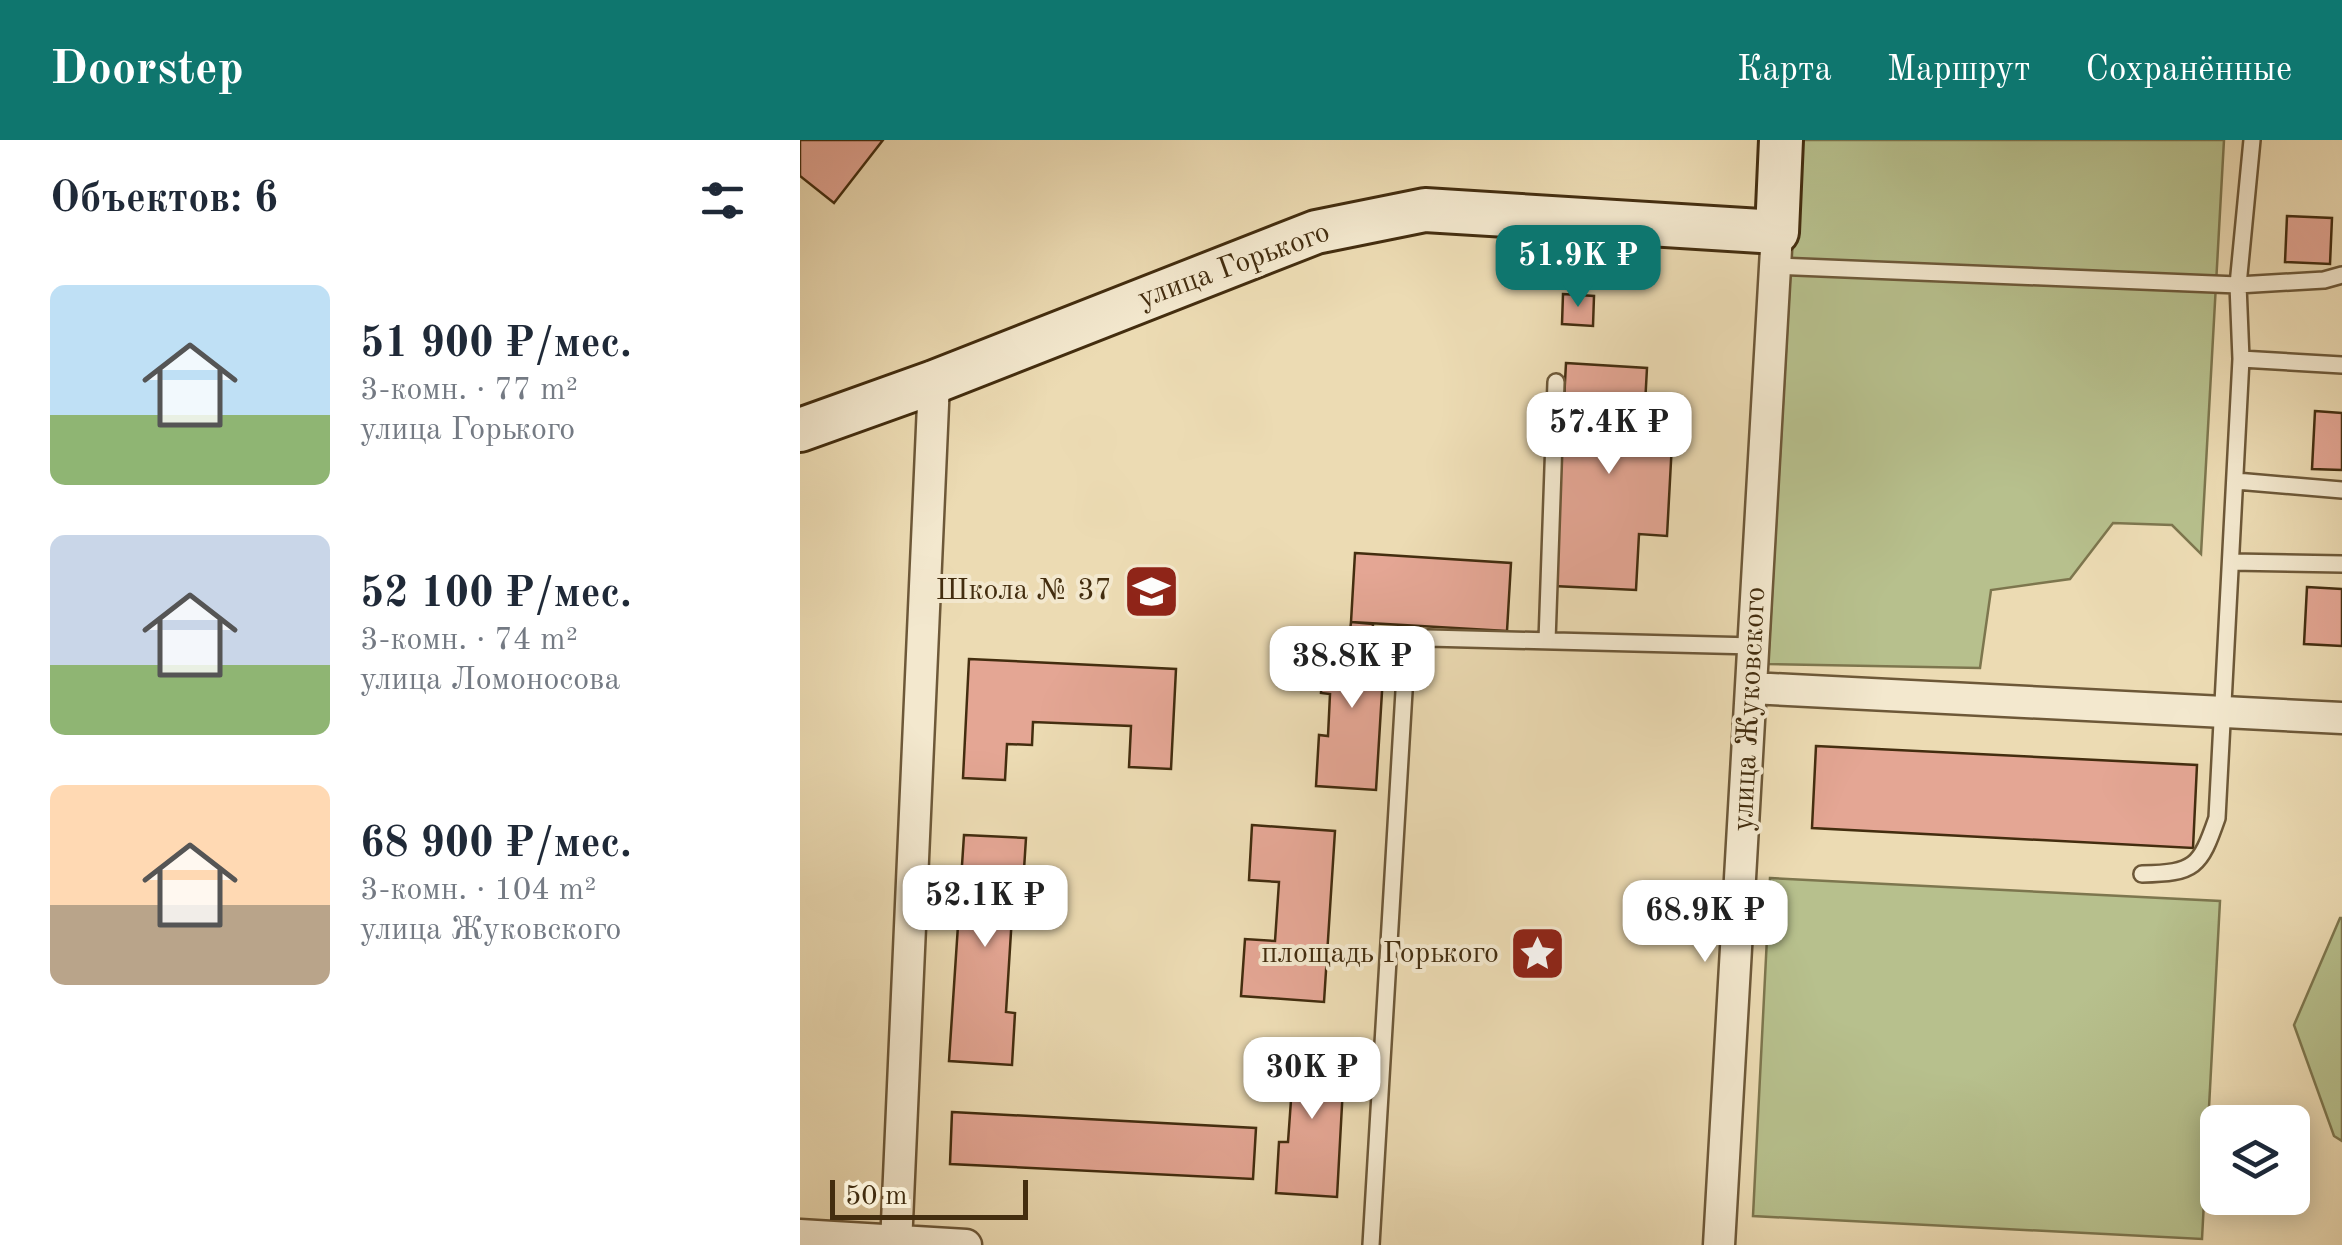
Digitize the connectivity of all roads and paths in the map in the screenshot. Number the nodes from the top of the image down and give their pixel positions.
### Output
1 (1781, 140) edge
2 (2252, 140) edge
3 (1776, 249) junction
4 (2342, 275) edge
5 (2238, 284) junction
6 (2241, 359) junction
7 (2342, 364) edge
8 (934, 382) junction
9 (1556, 382) dead end
10 (800, 430) edge
11 (2236, 481) junction
12 (2342, 490) edge
13 (2231, 562) junction
14 (2342, 564) edge
15 (1547, 641) junction
16 (1754, 646) junction
17 (1751, 688) junction
18 (2223, 711) junction
19 (2342, 718) edge
20 (2142, 874) dead end
21 (800, 1235) edge
22 (896, 1243) edge
23 (966, 1245) edge
24 (1371, 1245) edge
25 (1720, 1245) edge

1 - 3 main road
2 - 5 lane
3 - 5 lane
3 - 8 main road, улица Горького
3 - 16 street, улица Жуковского
4 - 5 lane
5 - 6 lane
6 - 7 lane
6 - 11 lane
8 - 10 main road, улица Горького
8 - 22 street
9 - 15 lane
11 - 12 lane
11 - 13 lane
13 - 14 lane
13 - 18 lane
15 - 16 lane
15 - 24 lane
16 - 17 street, улица Жуковского
17 - 18 street
17 - 25 street, улица Жуковского
18 - 19 street
18 - 20 lane
21 - 22 street
22 - 23 street

